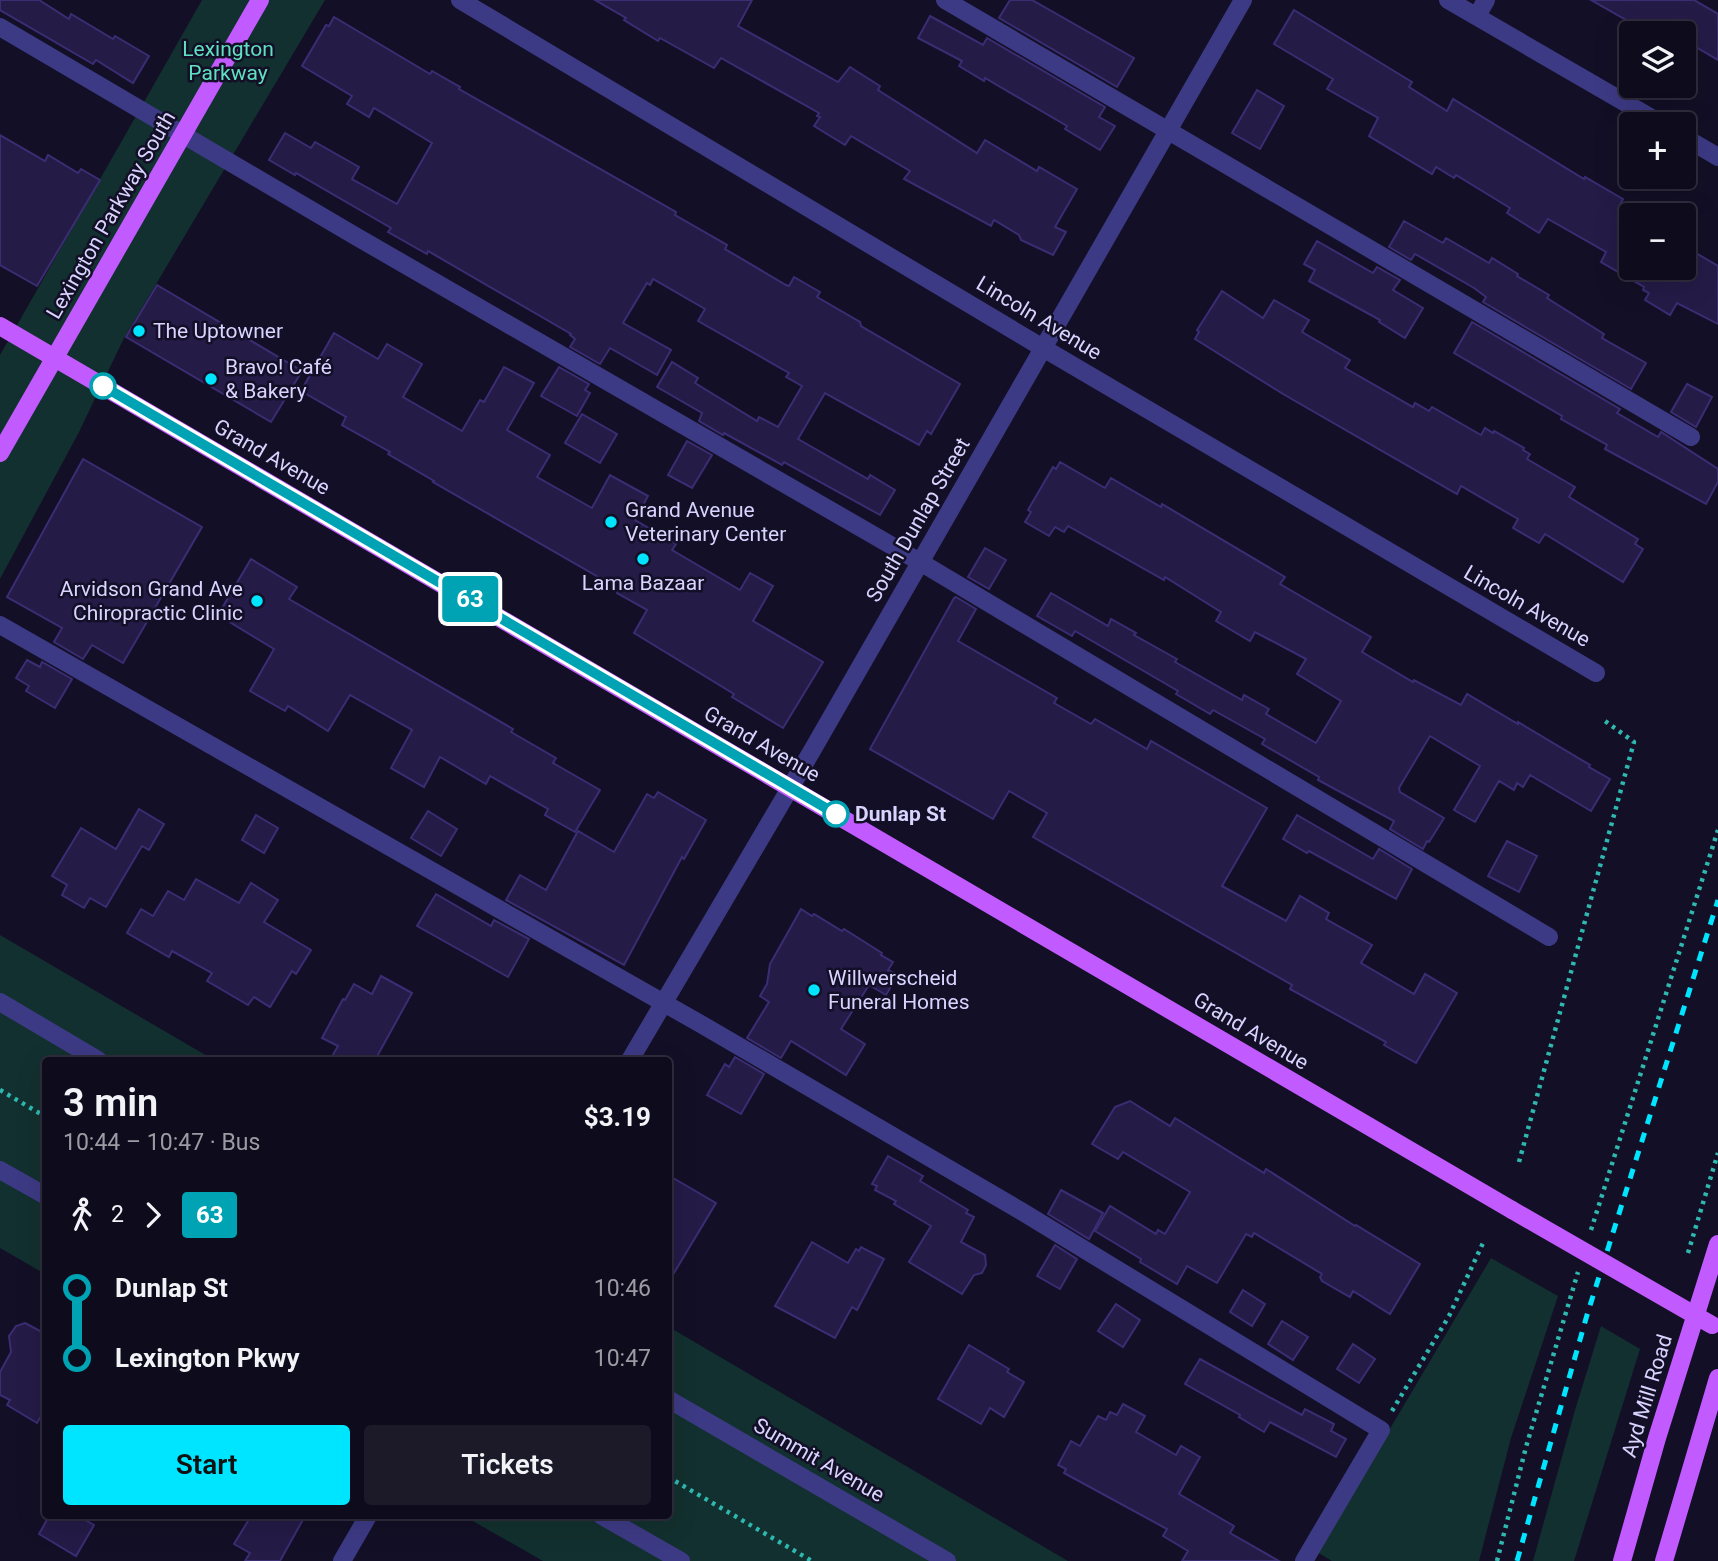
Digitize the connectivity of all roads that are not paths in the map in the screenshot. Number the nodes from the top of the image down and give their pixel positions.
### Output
1 (260, 0) edge
2 (460, 0) edge
3 (945, 0) edge
4 (1243, 0) edge
5 (1448, 0) edge
6 (1486, 0) edge
7 (1477, 16) junction
8 (0, 27) edge
9 (1641, 112) edge
10 (1167, 132) junction
11 (183, 134) junction
12 (1696, 144) edge
13 (1718, 157) edge
14 (0, 326) edge
15 (1042, 348) junction
16 (55, 358) junction
17 (1691, 437) dead end
18 (0, 453) edge
19 (920, 562) junction
20 (0, 625) edge
21 (1596, 673) dead end
22 (791, 787) junction
23 (1549, 937) dead end
24 (0, 1002) edge
25 (663, 1002) junction
26 (93, 1057) edge
27 (632, 1057) edge
28 (0, 1170) edge
29 (42, 1194) edge
30 (1718, 1244) edge
31 (1718, 1328) edge
32 (1718, 1378) edge
33 (672, 1401) edge
34 (366, 1519) edge
35 (606, 1519) edge
36 (342, 1561) edge
37 (681, 1561) edge
38 (947, 1561) edge
39 (1304, 1561) edge
40 (1622, 1561) edge
41 (1664, 1561) edge

1 - 11 main road, Lexington Parkway South
2 - 15 street, Lincoln Avenue
3 - 10 street
4 - 10 street, South Dunlap Street
5 - 7 street
6 - 7 street
7 - 9 street
8 - 11 street
10 - 15 street, South Dunlap Street
10 - 17 street
11 - 16 main road, Lexington Parkway South
11 - 19 street
12 - 13 street
14 - 16 main road, Grand Avenue
15 - 19 street, South Dunlap Street
15 - 21 street, Lincoln Avenue
16 - 18 main road, Lexington Parkway South
16 - 22 main road, Grand Avenue
19 - 22 street, South Dunlap Street
19 - 23 street
20 - 25 street
22 - 25 street, South Dunlap Street
22 - 31 main road, Grand Avenue, bridge
24 - 26 street
25 - 27 street, South Dunlap Street
25 - 39 street
28 - 29 street
30 - 40 main road, Ayd Mill Road
32 - 41 main road
33 - 38 street, Summit Avenue
34 - 36 street
35 - 37 street

